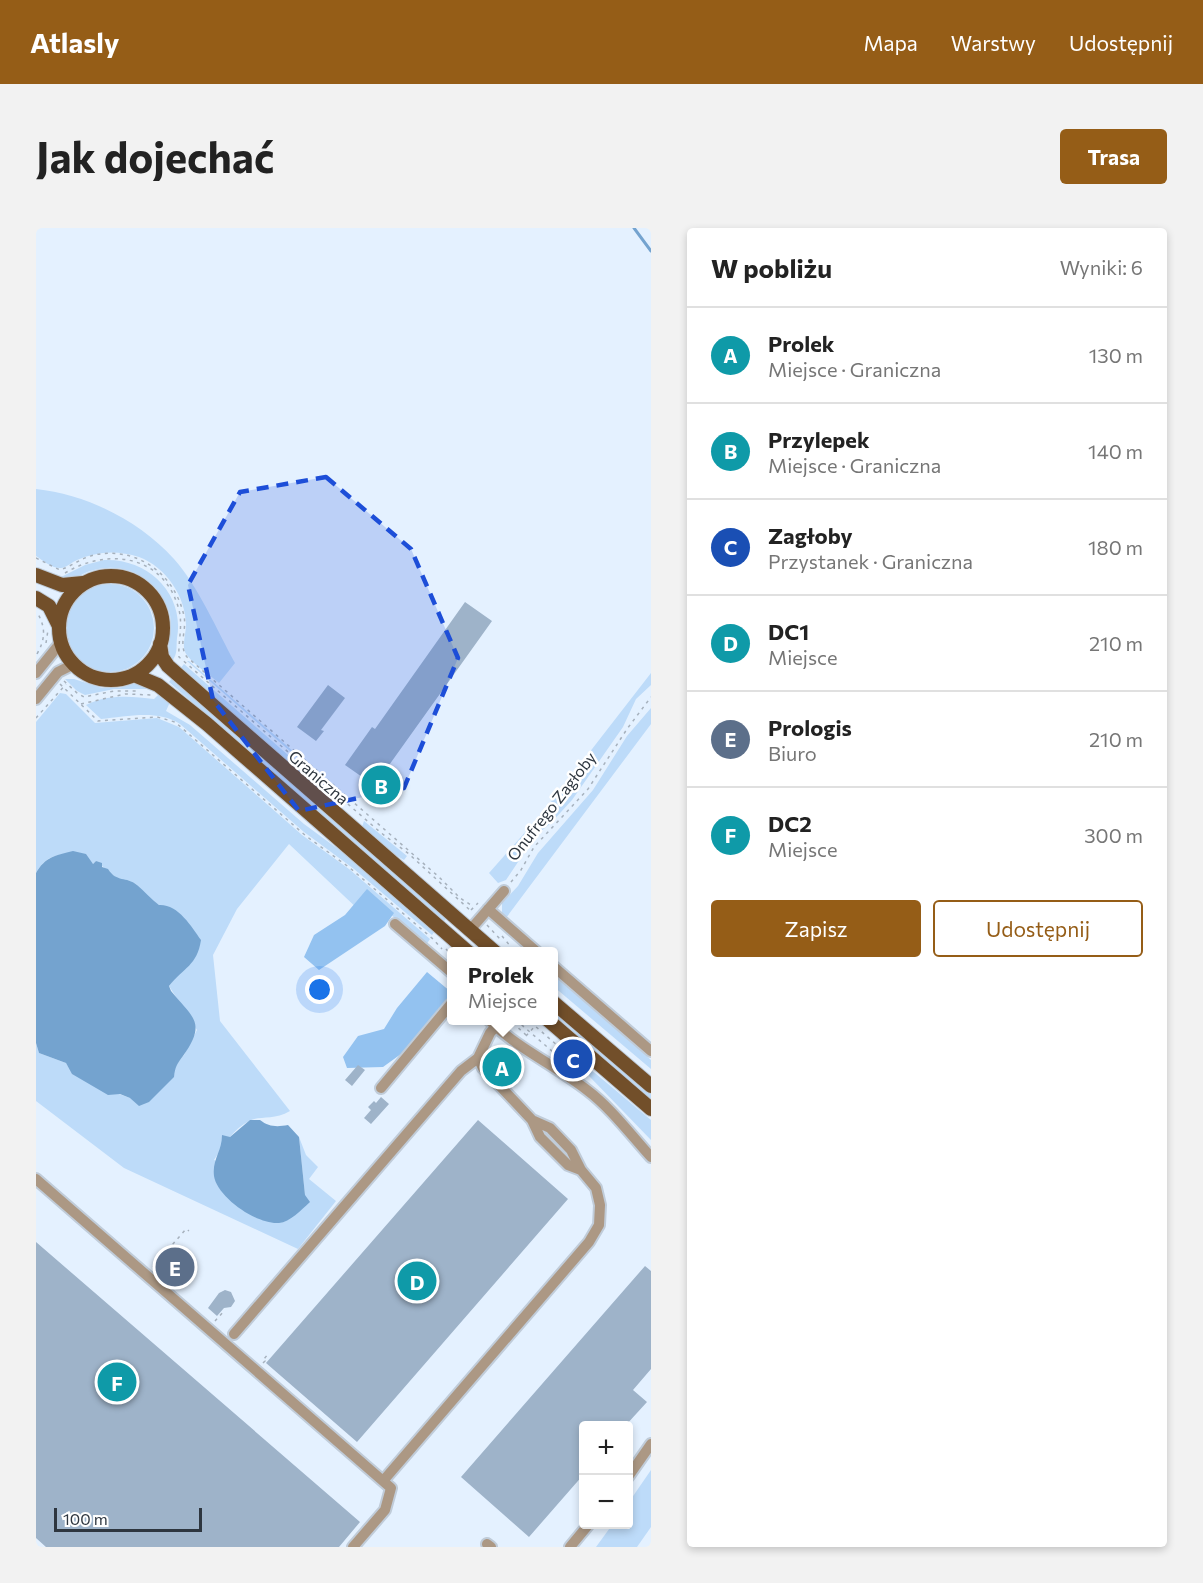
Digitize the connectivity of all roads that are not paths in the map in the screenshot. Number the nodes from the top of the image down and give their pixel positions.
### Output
1 (36, 575) edge
2 (85, 582) junction
3 (36, 598) edge
4 (59, 626) junction
5 (62, 641) junction
6 (160, 644) junction
7 (74, 664) junction
8 (36, 673) edge
9 (134, 675) junction
10 (36, 699) edge
11 (504, 891) road end
12 (488, 909) junction
13 (395, 924) dead end
14 (470, 930) junction
15 (463, 947) edge
16 (490, 947) edge
17 (532, 947) edge
18 (447, 969) edge
19 (558, 970) edge
20 (558, 1006) edge
21 (447, 1009) edge
22 (494, 1025) edge
23 (497, 1025) edge
24 (554, 1025) edge
25 (651, 1051) edge
26 (478, 1058) junction
27 (651, 1086) edge
28 (381, 1088) dead end
29 (651, 1109) edge
30 (651, 1157) edge
31 (36, 1179) edge
32 (234, 1334) dead end
33 (651, 1444) edge
34 (629, 1475) edge
35 (383, 1481) junction
36 (585, 1529) edge
37 (353, 1547) edge
38 (570, 1547) edge

1 - 2 main road
2 - 4 main road
2 - 6 main road
3 - 4 main road
4 - 5 main road
5 - 7 main road
5 - 8 street
6 - 9 main road
6 - 14 main road, Graniczna
7 - 9 main road
7 - 10 street
9 - 15 main road, Graniczna
11 - 12 street
12 - 14 street
12 - 17 street
13 - 18 street
14 - 16 main road, Graniczna
19 - 25 street
20 - 27 main road
21 - 28 street
22 - 26 street
23 - 30 street
24 - 29 main road
26 - 32 street
26 - 35 street
31 - 35 street
33 - 34 street
35 - 37 street
36 - 38 street

